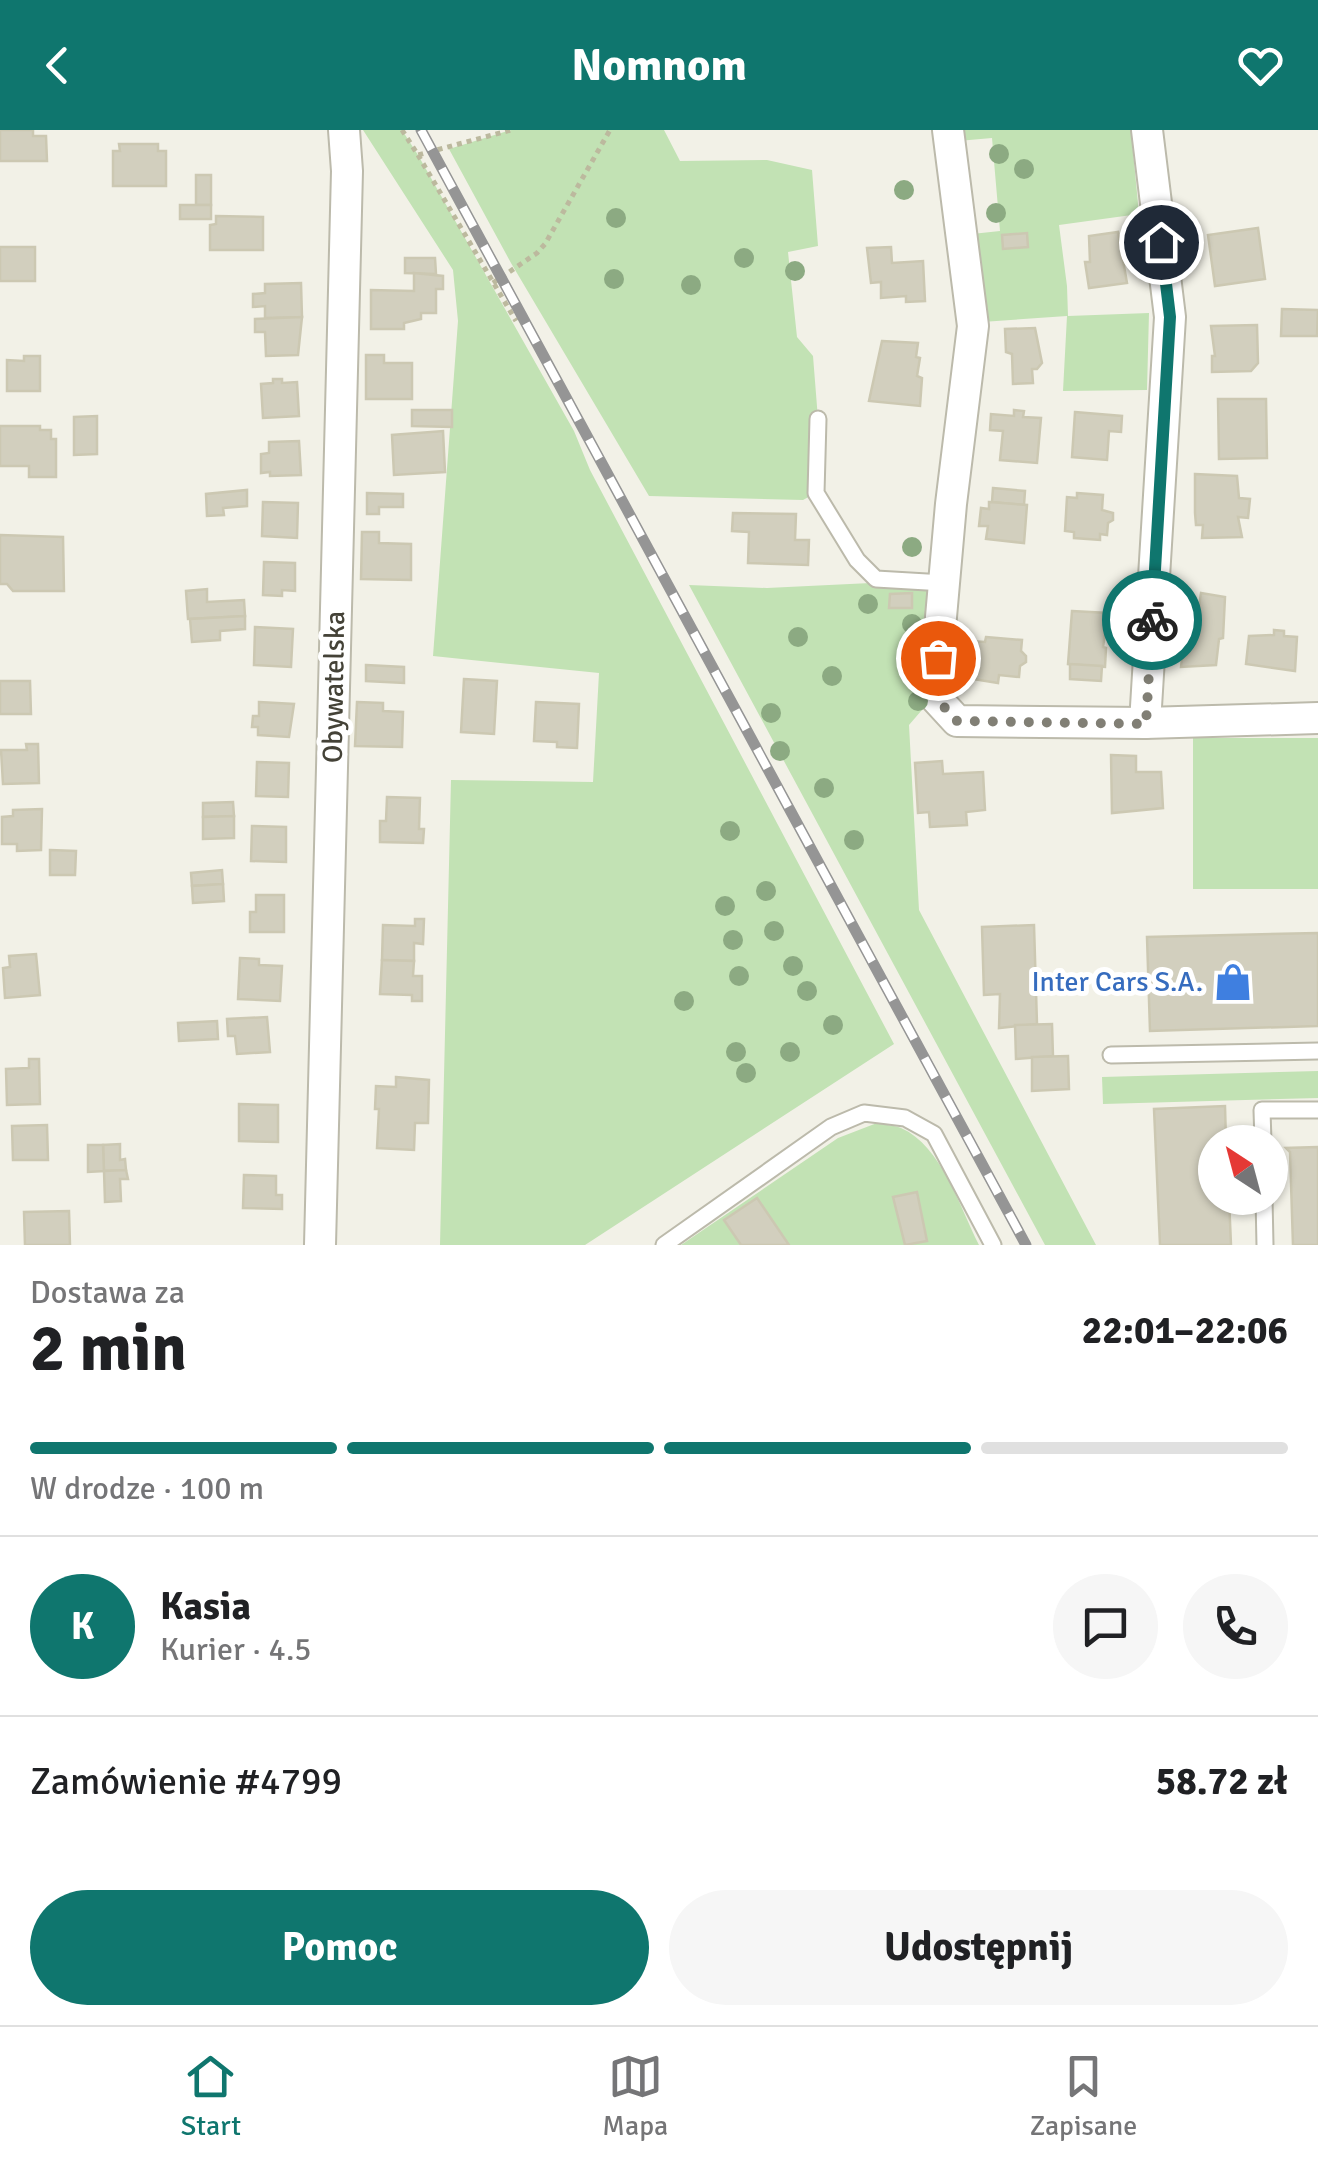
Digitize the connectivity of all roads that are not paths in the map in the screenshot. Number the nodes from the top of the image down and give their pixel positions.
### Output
1 (344, 130) edge
2 (948, 130) edge
3 (1147, 130) edge
4 (818, 419) dead end
5 (944, 583) junction
6 (1318, 718) edge
7 (1146, 724) junction
8 (1318, 1050) edge
9 (1112, 1055) dead end
10 (1318, 1110) edge
11 (1262, 1125) edge
12 (1264, 1215) edge
13 (320, 1245) edge
14 (664, 1245) edge
15 (993, 1245) edge
16 (1265, 1245) edge

1 - 13 street, Obywatelska
2 - 5 street
3 - 7 street
4 - 5 lane
5 - 7 street
6 - 7 street
8 - 9 lane
10 - 11 lane
12 - 16 lane
14 - 15 lane

